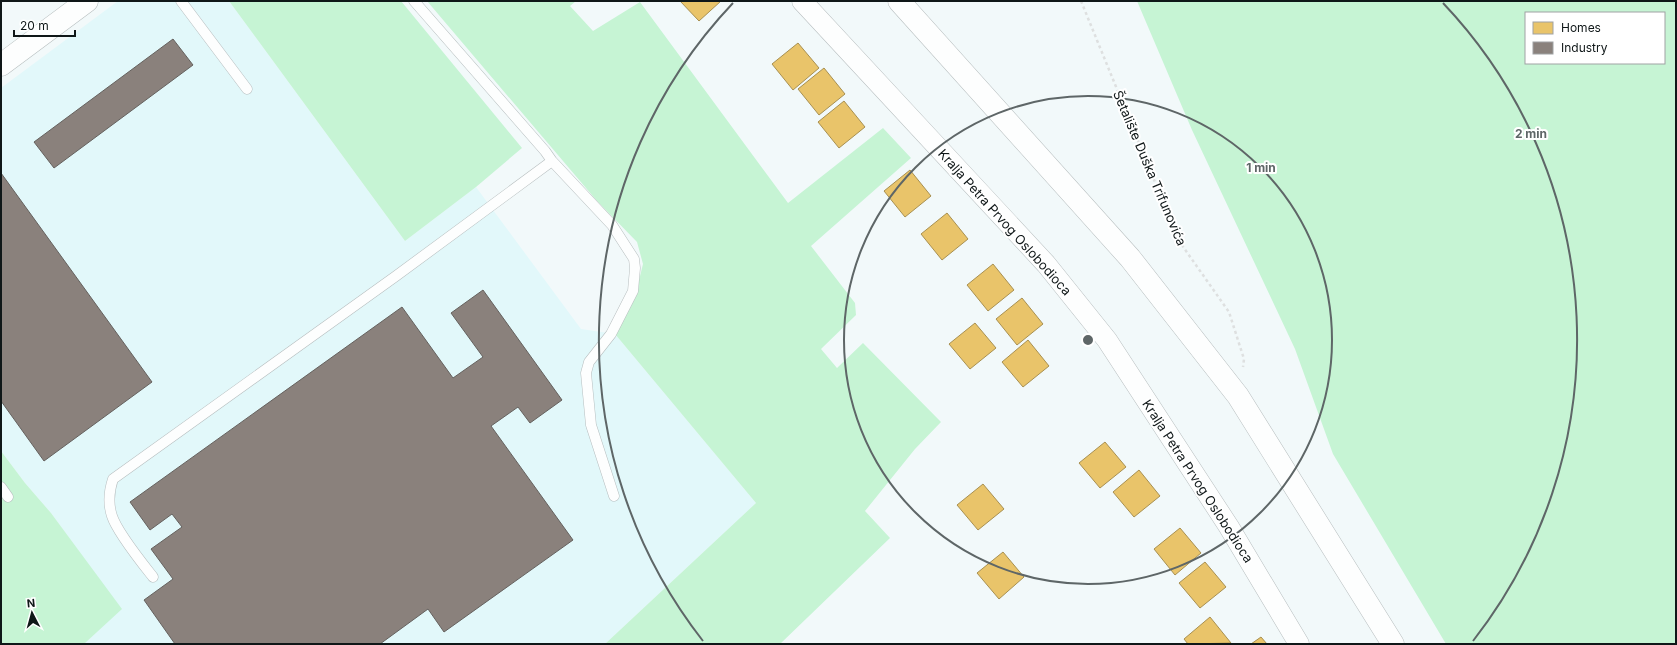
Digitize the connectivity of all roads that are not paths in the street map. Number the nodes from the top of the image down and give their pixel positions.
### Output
1 (87, 1) edge
2 (181, 1) edge
3 (414, 1) edge
4 (802, 1) edge
5 (899, 1) edge
6 (1, 65) edge
7 (247, 90) dead end
8 (552, 161) junction
9 (1, 487) edge
10 (614, 496) dead end
11 (8, 497) dead end
12 (153, 577) dead end
13 (1299, 644) edge
14 (1393, 644) edge

1 - 6 main road
2 - 7 lane
3 - 8 lane
4 - 13 street, Kralja Petra Prvog Oslobodioca
5 - 14 main road
8 - 10 lane
8 - 12 lane
9 - 11 lane

